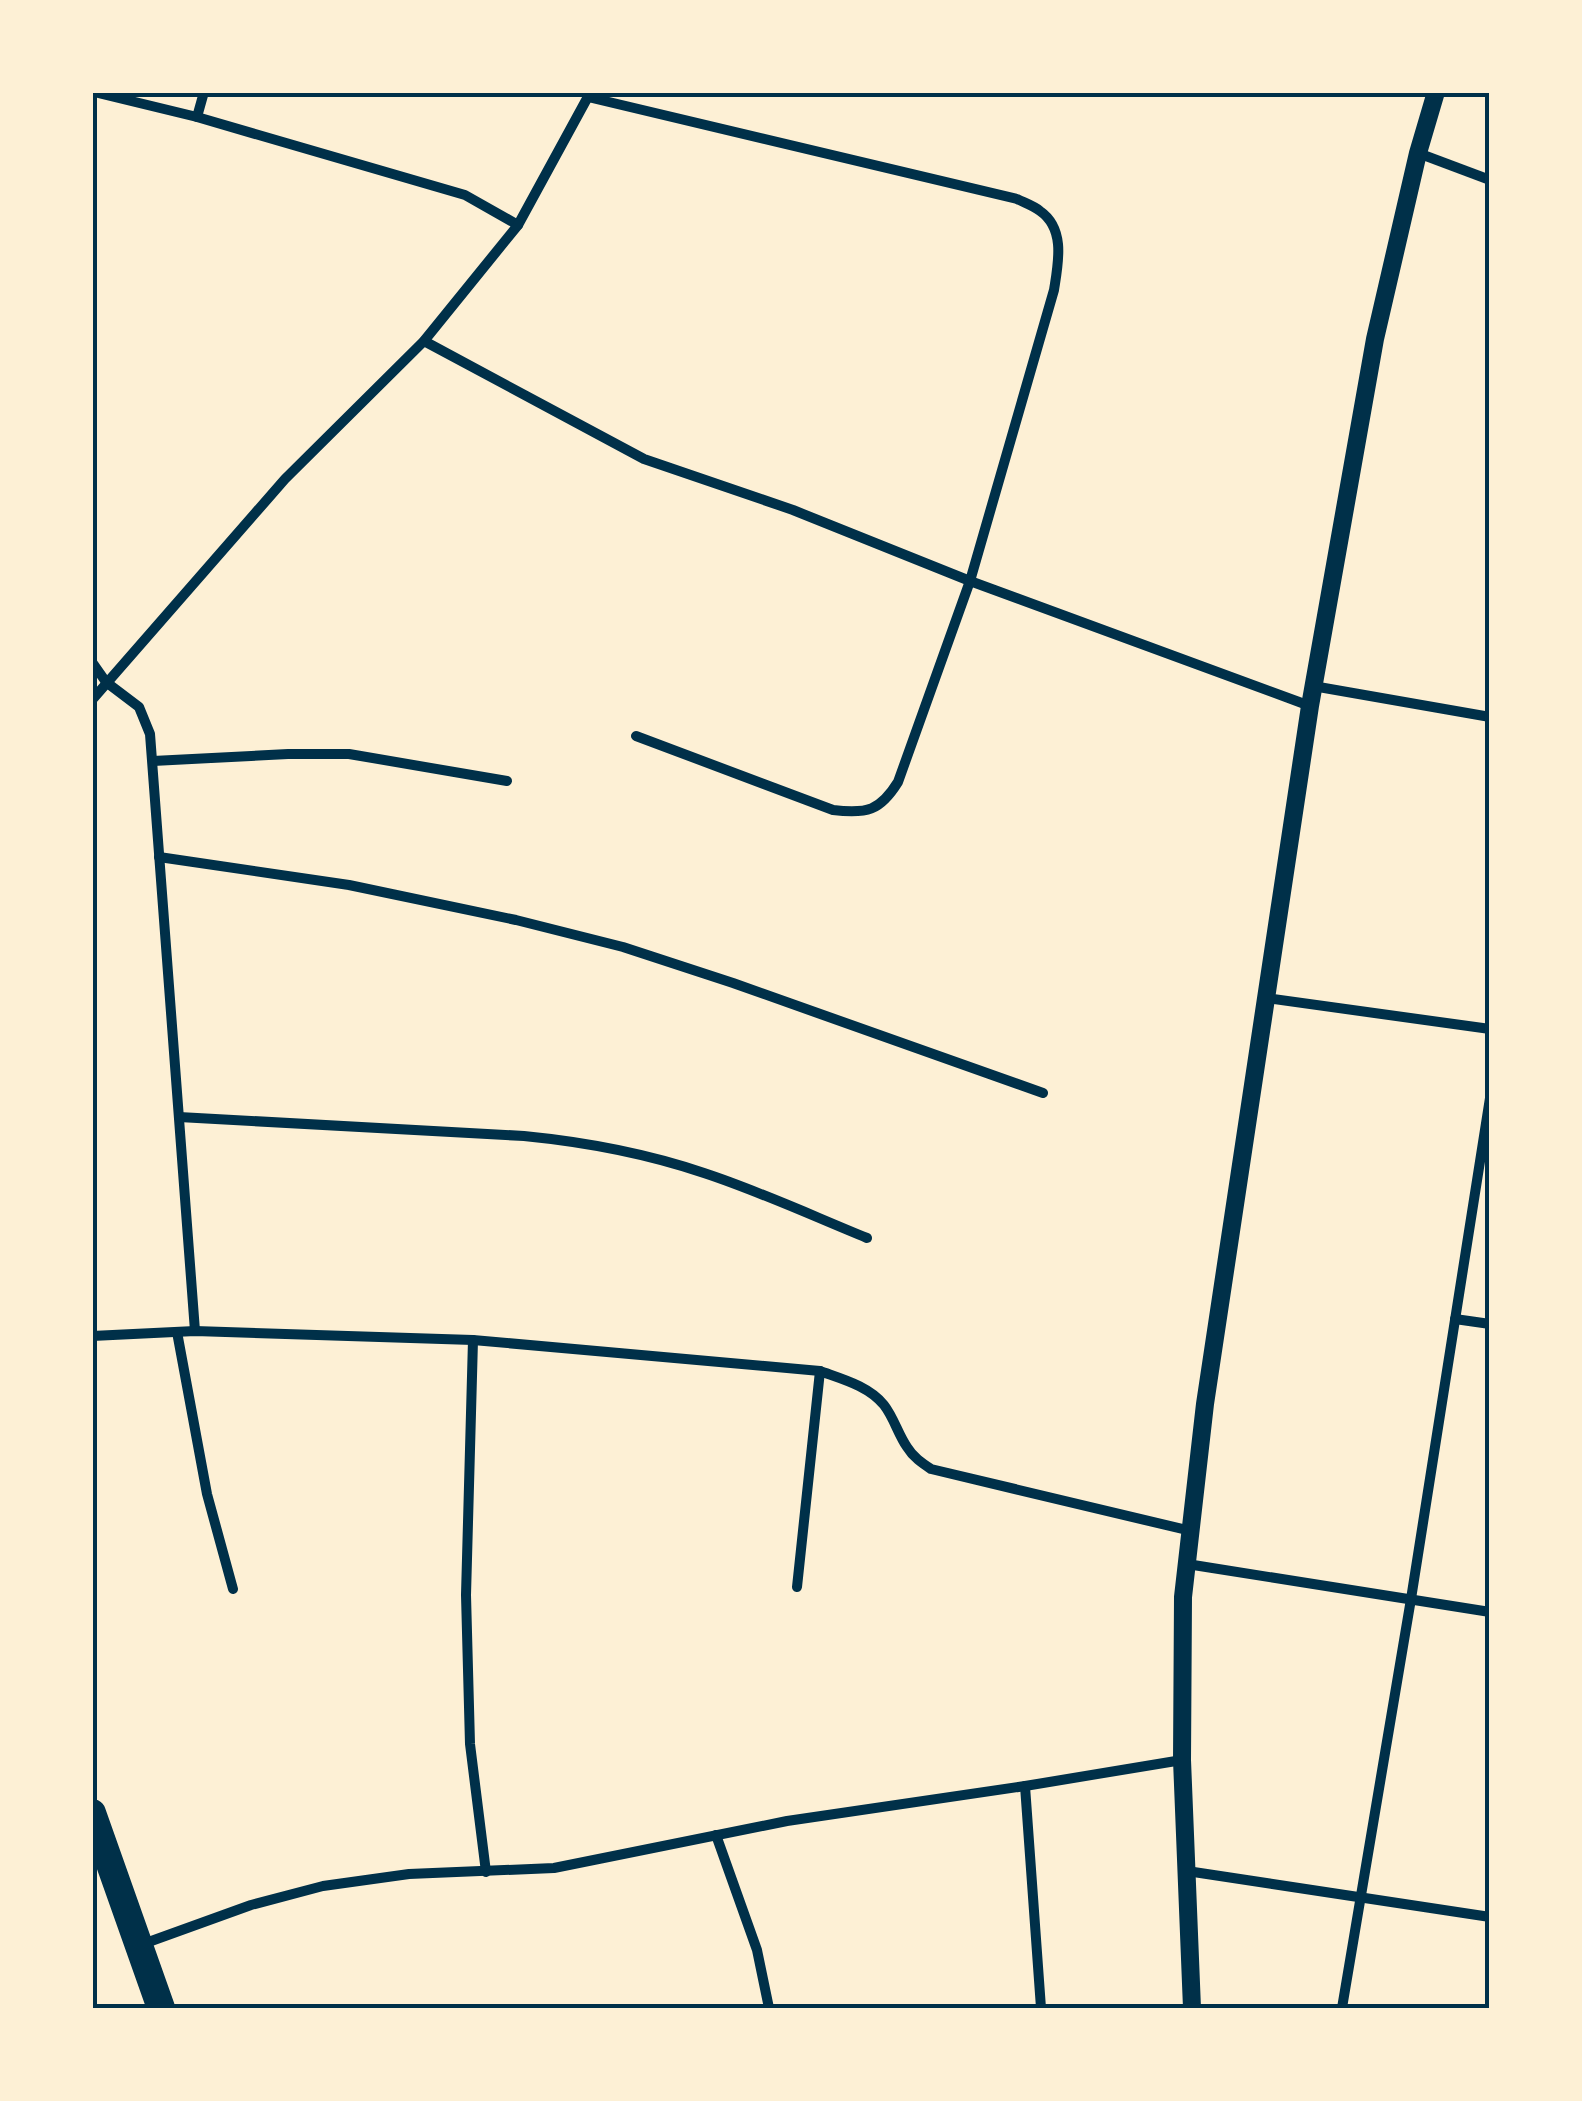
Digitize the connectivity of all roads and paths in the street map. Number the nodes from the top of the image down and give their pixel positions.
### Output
1 (94, 92) edge
2 (204, 92) edge
3 (1436, 92) edge
4 (589, 95) edge
5 (197, 117) junction
6 (1418, 154) junction
7 (1490, 180) edge
8 (518, 225) junction
9 (424, 341) junction
10 (970, 581) junction
11 (92, 662) edge
12 (106, 682) junction
13 (1314, 686) junction
14 (92, 700) edge
15 (1310, 706) junction
16 (1490, 717) edge
17 (636, 736) dead end
18 (152, 761) junction
19 (507, 780) dead end
20 (159, 857) junction
21 (1266, 998) junction
22 (1490, 1029) edge
23 (1042, 1093) dead end
24 (1490, 1098) edge
25 (179, 1117) junction
26 (868, 1238) dead end
27 (1455, 1319) junction
28 (1490, 1324) edge
29 (195, 1330) junction
30 (176, 1332) junction
31 (92, 1336) edge
32 (473, 1340) junction
33 (820, 1371) junction
34 (1191, 1531) junction
35 (1187, 1564) junction
36 (797, 1588) dead end
37 (233, 1590) dead end
38 (1412, 1599) junction
39 (1490, 1612) edge
40 (1182, 1760) junction
41 (1025, 1786) junction
42 (92, 1813) edge
43 (716, 1835) junction
44 (1187, 1871) junction
45 (486, 1872) junction
46 (1360, 1896) junction
47 (1490, 1917) edge
48 (140, 1945) junction
49 (161, 2008) edge
50 (769, 2008) edge
51 (1041, 2008) edge
52 (1192, 2008) edge
53 (1342, 2008) edge

1 - 5 street
2 - 5 street
3 - 6 street
4 - 8 street
4 - 10 street
5 - 8 street
6 - 7 street
6 - 13 street
8 - 9 street
9 - 10 street
9 - 12 street
10 - 15 street
10 - 17 street
11 - 12 street
12 - 14 street
12 - 18 street
13 - 15 street
13 - 16 street
15 - 21 street
18 - 19 street
18 - 20 street
20 - 23 street
20 - 25 street
21 - 22 street
21 - 34 street
24 - 27 street
25 - 26 street
25 - 29 street
27 - 28 street
27 - 38 street
29 - 30 street
29 - 32 street
30 - 31 street
30 - 37 street
32 - 33 street
32 - 45 street
33 - 34 street
33 - 36 street
34 - 35 street
35 - 38 street
35 - 40 street
38 - 39 street
38 - 46 street
40 - 41 street
40 - 44 street
41 - 43 street
41 - 51 street
42 - 48 highway
43 - 45 street
43 - 50 street
44 - 46 street
44 - 52 street
45 - 48 street
46 - 47 street
46 - 53 street
48 - 49 highway

